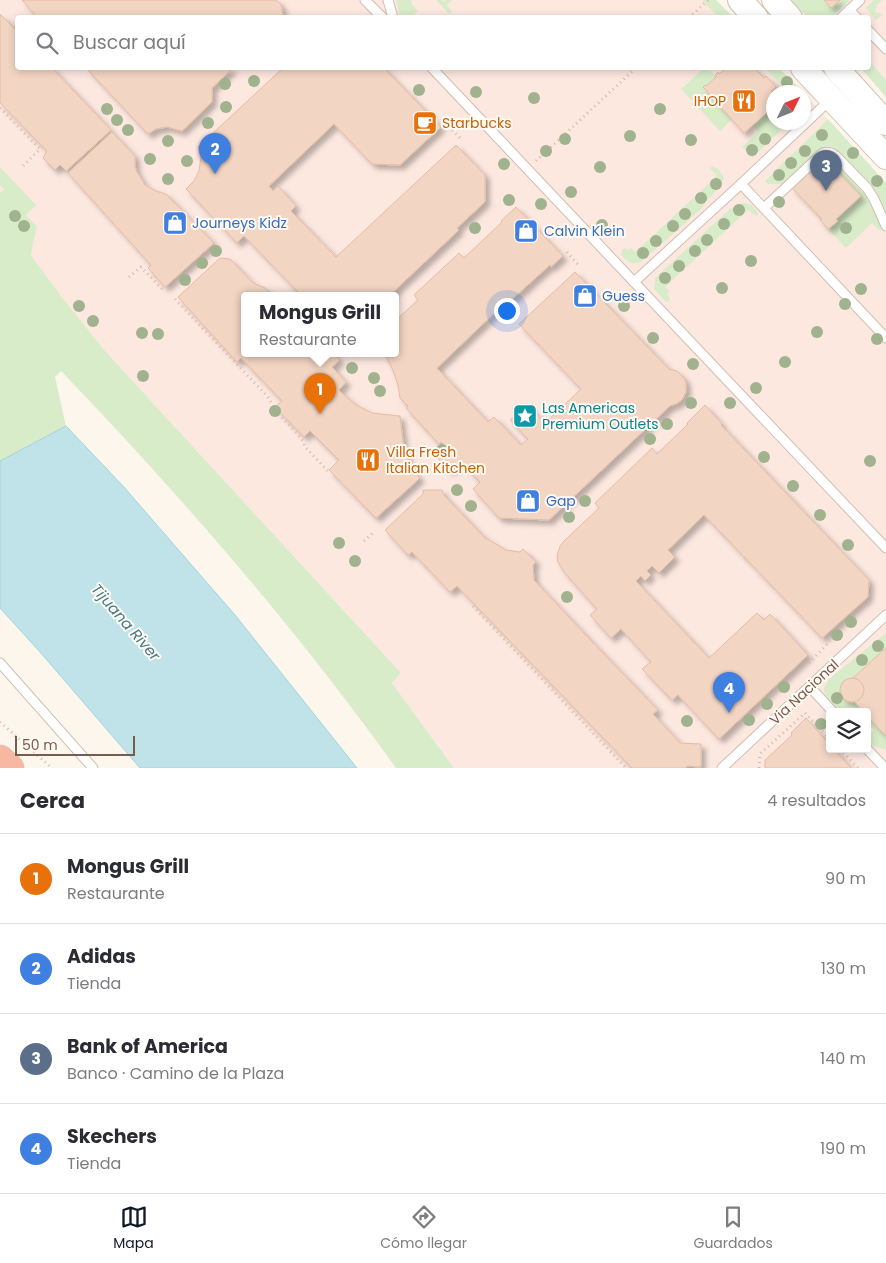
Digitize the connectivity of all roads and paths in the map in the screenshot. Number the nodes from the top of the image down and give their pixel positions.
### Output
1 (365, 0) edge
2 (388, 0) edge
3 (708, 0) edge
4 (740, 0) edge
5 (774, 0) edge
6 (860, 0) edge
7 (849, 10) junction
8 (380, 15) edge
9 (392, 15) edge
10 (692, 15) edge
11 (753, 15) edge
12 (787, 15) edge
13 (844, 15) edge
14 (854, 15) edge
15 (871, 33) edge
16 (886, 49) edge
17 (434, 70) edge
18 (634, 70) edge
19 (805, 70) edge
20 (837, 70) edge
21 (831, 99) junction
22 (0, 108) edge
23 (445, 123) dead end
24 (462, 140) dead end
25 (882, 140) edge
26 (24, 166) dead end
27 (528, 169) junction
28 (741, 184) junction
29 (764, 208) junction
30 (886, 226) edge
31 (567, 252) dead end
32 (580, 267) dead end
33 (129, 277) dead end
34 (634, 282) junction
35 (162, 289) dead end
36 (175, 299) dead end
37 (886, 338) edge
38 (328, 471) dead end
39 (374, 532) dead end
40 (364, 541) dead end
41 (884, 542) edge
42 (473, 606) dead end
43 (886, 615) edge
44 (830, 641) dead end
45 (0, 663) edge
46 (809, 663) dead end
47 (810, 687) junction
48 (829, 708) edge
49 (0, 722) edge
50 (826, 735) edge
51 (844, 753) edge
52 (871, 753) edge
53 (0, 759) edge
54 (10, 768) edge
55 (52, 768) edge
56 (93, 768) edge
57 (626, 768) edge
58 (722, 768) edge
59 (759, 768) edge
60 (858, 768) edge
61 (885, 768) edge

1 - 8 lane
2 - 9 lane
3 - 10 path
4 - 11 main road
5 - 12 main road
6 - 7 lane
7 - 13 lane
7 - 14 lane
15 - 16 lane
17 - 27 lane
18 - 27 path
19 - 21 main road
20 - 25 main road
21 - 25 main road
21 - 28 lane
22 - 26 path
23 - 24 path
27 - 34 lane
28 - 29 lane
28 - 34 lane
29 - 30 lane
29 - 37 lane
31 - 32 path
33 - 35 path
34 - 41 lane
36 - 38 path
39 - 40 path
42 - 57 path
43 - 47 lane, Via Nacional
44 - 46 path
45 - 56 lane
47 - 48 lane
47 - 58 lane, Via Nacional
49 - 55 path
50 - 59 path
51 - 60 path
52 - 61 lane
53 - 54 highway

